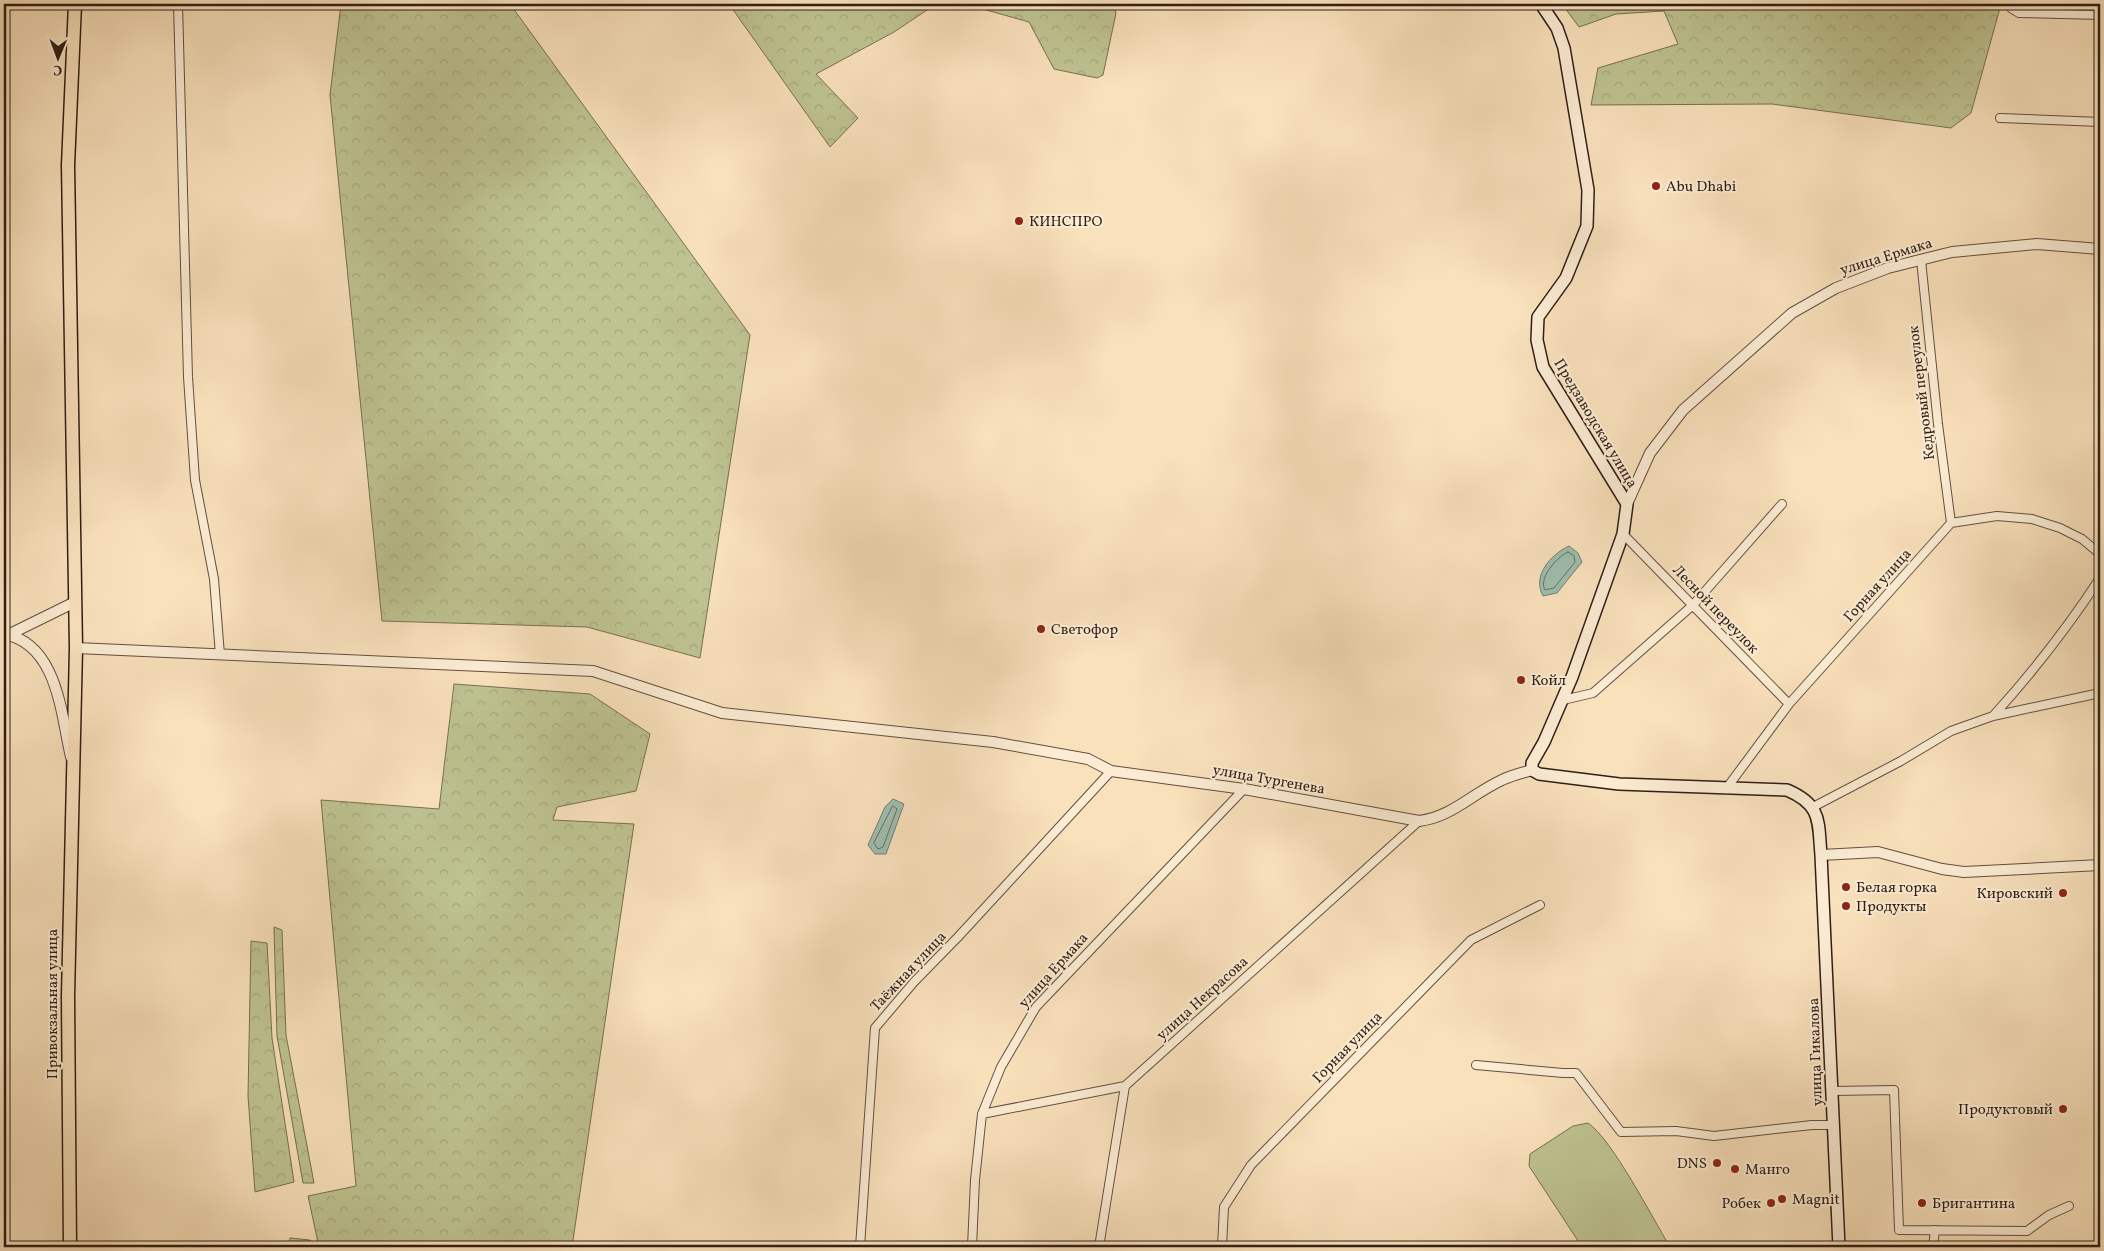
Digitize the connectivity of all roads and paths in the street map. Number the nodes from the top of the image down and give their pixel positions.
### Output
1 (75, 4) edge
2 (178, 4) edge
3 (1541, 4) edge
4 (2011, 8) dead end
5 (2100, 15) edge
6 (2000, 118) dead end
7 (2100, 122) edge
8 (2100, 249) edge
9 (1921, 260) junction
10 (1627, 504) junction
11 (1782, 504) dead end
12 (1951, 523) junction
13 (1623, 534) junction
14 (2100, 554) edge
15 (2100, 578) edge
16 (75, 602) junction
17 (1693, 605) junction
18 (6, 635) edge
19 (76, 648) junction
20 (220, 655) junction
21 (2100, 693) edge
22 (1563, 700) junction
23 (1789, 704) junction
24 (1993, 716) junction
25 (71, 761) junction
26 (1532, 770) junction
27 (1111, 771) junction
28 (1244, 789) junction
29 (1726, 789) junction
30 (1813, 807) junction
31 (1419, 821) junction
32 (1821, 855) junction
33 (2100, 865) edge
34 (1540, 905) dead end
35 (1476, 1065) dead end
36 (1124, 1086) junction
37 (1832, 1091) junction
38 (982, 1114) junction
39 (1833, 1126) junction
40 (2068, 1206) dead end
41 (1935, 1230) junction
42 (70, 1247) edge
43 (860, 1247) edge
44 (972, 1247) edge
45 (1099, 1247) edge
46 (1222, 1247) edge
47 (1839, 1247) edge
48 (1933, 1247) edge

1 - 16 main road, Привокзальная улица
2 - 20 street
3 - 10 main road, Предзаводская улица
4 - 5 street
6 - 7 street
8 - 9 street, улица Ермака
9 - 10 street, улица Ермака
9 - 12 street, Кедровый переулок
10 - 13 main road, Предзаводская улица
11 - 17 street
12 - 14 street
12 - 23 street, Горная улица
13 - 17 street, Лесной переулок
13 - 22 main road, Предзаводская улица
15 - 24 street
16 - 18 street
16 - 19 main road, Привокзальная улица
17 - 22 street
17 - 23 street, Лесной переулок
18 - 25 street
19 - 20 street, улица Тургенева
19 - 25 main road, Привокзальная улица
20 - 27 street, улица Тургенева
21 - 24 street
22 - 26 main road, Предзаводская улица
23 - 29 street, Горная улица
24 - 30 street
25 - 42 main road, Привокзальная улица
26 - 29 main road
26 - 31 street, улица Тургенева
27 - 28 street, улица Тургенева
27 - 43 street, Таёжная улица
28 - 31 street, улица Тургенева
28 - 38 street, улица Ермака
29 - 30 main road
30 - 32 main road, улица Гикалова
31 - 36 street, улица Некрасова
32 - 33 street
32 - 37 main road, улица Гикалова
34 - 46 street, Горная улица
35 - 39 street
36 - 38 street
36 - 45 street
37 - 39 main road, улица Гикалова
37 - 41 street
38 - 44 street, улица Ермака
39 - 47 main road, улица Гикалова
40 - 41 street
41 - 48 street

